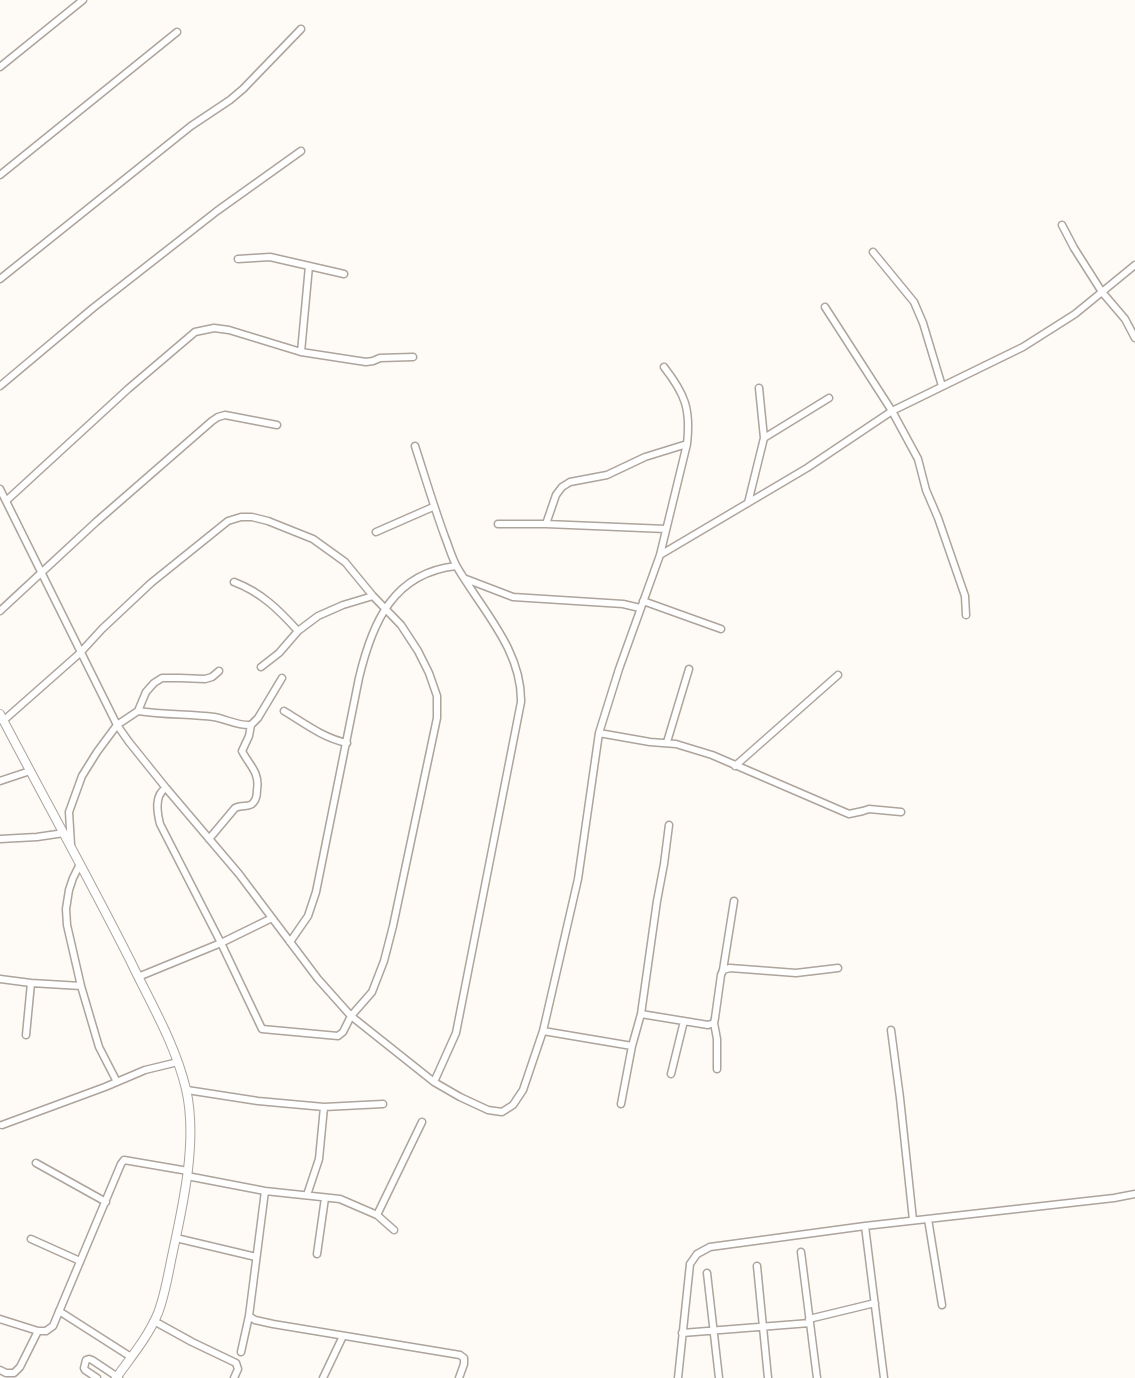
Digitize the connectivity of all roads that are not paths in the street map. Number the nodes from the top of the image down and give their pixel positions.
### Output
1 (83, 0) edge
2 (301, 29) dead end
3 (177, 32) dead end
4 (0, 67) edge
5 (301, 151) dead end
6 (0, 175) edge
7 (1062, 225) dead end
8 (873, 252) dead end
9 (238, 259) dead end
10 (1135, 265) edge
11 (309, 266) junction
12 (344, 274) dead end
13 (0, 279) edge
14 (1102, 292) junction
15 (825, 307) dead end
16 (1135, 338) edge
17 (301, 352) junction
18 (413, 357) dead end
19 (664, 367) dead end
20 (0, 386) edge
21 (942, 386) junction
22 (759, 388) dead end
23 (829, 398) dead end
24 (892, 411) junction
25 (277, 425) dead end
26 (764, 438) junction
27 (687, 444) junction
28 (416, 446) dead end
29 (0, 489) edge
30 (6, 501) junction
31 (748, 503) junction
32 (434, 507) junction
33 (498, 524) dead end
34 (546, 524) junction
35 (666, 529) junction
36 (376, 532) dead end
37 (660, 555) junction
38 (456, 566) junction
39 (41, 574) junction
40 (466, 579) junction
41 (234, 582) dead end
42 (372, 596) junction
43 (641, 605) junction
44 (385, 608) junction
45 (0, 611) edge
46 (966, 615) dead end
47 (721, 629) dead end
48 (298, 631) junction
49 (80, 652) junction
50 (261, 667) dead end
51 (689, 669) dead end
52 (219, 670) dead end
53 (838, 675) dead end
54 (282, 678) dead end
55 (138, 711) junction
56 (284, 711) dead end
57 (2, 717) edge
58 (117, 725) junction
59 (251, 725) junction
60 (599, 733) junction
61 (667, 742) junction
62 (347, 743) junction
63 (735, 766) junction
64 (30, 771) junction
65 (0, 781) edge
66 (166, 788) junction
67 (69, 812) junction
68 (902, 812) dead end
69 (56, 819) junction
70 (669, 825) dead end
71 (64, 833) junction
72 (0, 839) edge
73 (209, 839) junction
74 (71, 846) junction
75 (80, 864) junction
76 (734, 901) dead end
77 (272, 918) junction
78 (290, 942) junction
79 (221, 943) junction
80 (838, 968) dead end
81 (723, 970) junction
82 (138, 977) junction
83 (0, 979) edge
84 (31, 983) junction
85 (81, 986) junction
86 (641, 1014) junction
87 (351, 1016) junction
88 (684, 1021) junction
89 (714, 1023) junction
90 (891, 1030) dead end
91 (543, 1031) junction
92 (26, 1035) dead end
93 (632, 1046) junction
94 (178, 1062) junction
95 (717, 1070) dead end
96 (671, 1074) dead end
97 (117, 1082) junction
98 (434, 1082) junction
99 (187, 1090) junction
100 (383, 1104) dead end
101 (621, 1104) dead end
102 (324, 1107) junction
103 (422, 1122) dead end
104 (2, 1125) dead end
105 (36, 1163) dead end
106 (187, 1174) junction
107 (265, 1191) junction
108 (1135, 1194) edge
109 (307, 1195) junction
110 (325, 1198) junction
111 (106, 1202) junction
112 (377, 1215) junction
113 (928, 1219) junction
114 (913, 1220) junction
115 (865, 1226) junction
116 (394, 1230) dead end
117 (176, 1238) junction
118 (32, 1239) dead end
119 (801, 1252) dead end
120 (317, 1254) dead end
121 (256, 1257) junction
122 (80, 1261) junction
123 (757, 1266) dead end
124 (707, 1273) dead end
125 (875, 1303) junction
126 (942, 1305) dead end
127 (59, 1311) junction
128 (249, 1316) junction
129 (0, 1319) edge
130 (154, 1321) junction
131 (809, 1321) junction
132 (763, 1328) junction
133 (38, 1331) junction
134 (714, 1332) junction
135 (682, 1333) junction
136 (343, 1336) junction
137 (241, 1352) dead end
138 (131, 1357) junction
139 (0, 1370) edge
140 (97, 1378) edge
141 (118, 1378) edge
142 (234, 1378) edge
143 (323, 1378) edge
144 (459, 1378) edge
145 (678, 1378) edge
146 (719, 1378) edge
147 (768, 1378) edge
148 (817, 1378) edge
149 (885, 1378) edge

1 - 4 street
2 - 13 street
3 - 6 street
5 - 20 street
7 - 14 street
8 - 21 street
9 - 11 street
10 - 14 street
11 - 12 street
11 - 17 street
14 - 16 street
14 - 21 street
15 - 24 street
17 - 18 street
17 - 30 street
19 - 27 street
21 - 24 street
22 - 26 street
23 - 26 street
24 - 31 street
24 - 46 street
25 - 39 street
26 - 31 street
27 - 34 street
27 - 35 street
28 - 32 street
29 - 30 street
30 - 39 street
31 - 37 street
32 - 36 street
32 - 38 street
33 - 34 street
34 - 35 street
35 - 37 street
37 - 43 street
38 - 40 street
38 - 44 street
39 - 45 street
39 - 49 street
40 - 43 street
40 - 98 street
41 - 48 street
42 - 44 street
42 - 48 street
42 - 49 street
43 - 47 street
43 - 60 street
44 - 62 street
44 - 87 street
48 - 50 street
49 - 57 street
49 - 58 street
51 - 61 street
52 - 55 street
53 - 63 street
54 - 59 street
55 - 58 street
55 - 59 street
56 - 62 street
57 - 64 street
58 - 66 street
58 - 67 street
59 - 73 street
60 - 61 street
60 - 91 street
61 - 63 street
62 - 78 street
63 - 68 street
64 - 65 street
64 - 69 street
66 - 73 street
66 - 79 street
67 - 69 street
67 - 74 street
69 - 71 street
70 - 86 street
71 - 72 street
71 - 74 street
73 - 77 street
74 - 75 street
75 - 82 street
75 - 85 street
76 - 81 street
77 - 78 street
77 - 79 street
78 - 87 street
79 - 82 street
79 - 87 street
80 - 81 street
81 - 89 street
82 - 94 street
83 - 84 street
84 - 85 street
84 - 92 street
85 - 97 street
86 - 88 street
86 - 93 street
87 - 98 street
88 - 89 street
88 - 96 street
89 - 95 street
90 - 114 street
91 - 93 street
91 - 98 street
93 - 101 street
94 - 97 street
94 - 99 street
97 - 104 street
99 - 102 street
99 - 106 street
100 - 102 street
102 - 109 street
103 - 112 street
105 - 111 street
106 - 107 street
106 - 111 street
106 - 117 street
107 - 109 street
107 - 121 street
108 - 113 street
109 - 110 street
110 - 112 street
110 - 120 street
111 - 122 street
112 - 116 street
113 - 114 street
113 - 126 street
114 - 115 street
115 - 125 street
115 - 135 street
117 - 121 street
117 - 130 street
118 - 122 street
119 - 131 street
121 - 128 street
122 - 127 street
123 - 132 street
124 - 134 street
125 - 131 street
125 - 149 street
127 - 133 street
127 - 138 street
128 - 136 street
128 - 137 street
129 - 133 street
130 - 138 street
130 - 142 street
131 - 132 street
131 - 148 street
132 - 134 street
132 - 147 street
133 - 139 street
134 - 135 street
134 - 146 street
135 - 145 street
136 - 143 street
136 - 144 street
138 - 141 street
140 - 141 street

